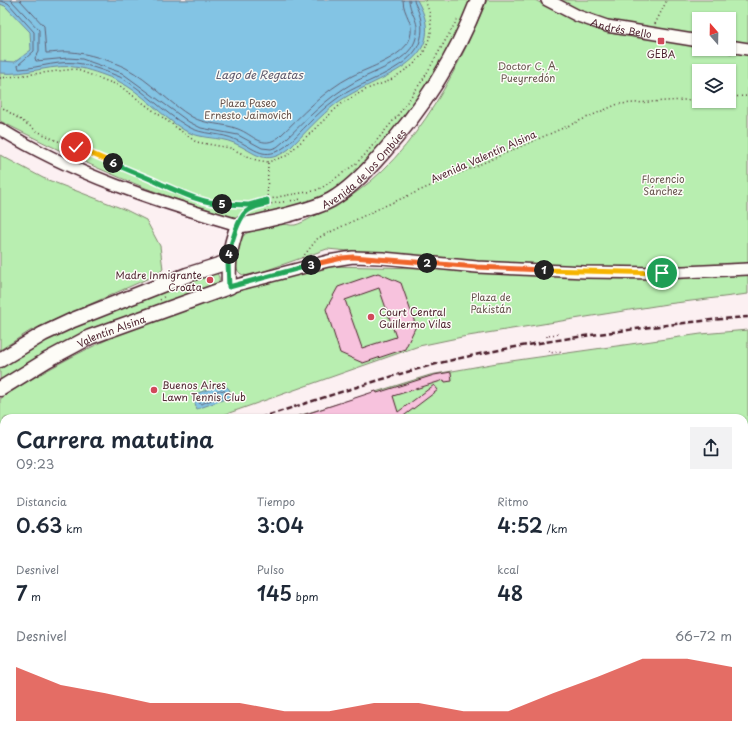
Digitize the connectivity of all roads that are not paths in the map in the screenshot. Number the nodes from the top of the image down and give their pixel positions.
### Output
1 (478, 0) edge
2 (548, 0) edge
3 (692, 40) edge
4 (736, 47) edge
5 (748, 49) edge
6 (0, 129) edge
7 (238, 225) junction
8 (228, 262) junction
9 (748, 269) edge
10 (229, 287) junction
11 (0, 360) edge
12 (0, 389) edge

1 - 7 main road, Avenida de los Ombúes
2 - 3 street, Andrés Bello
4 - 5 street
6 - 7 street
7 - 8 main road
8 - 10 main road
8 - 11 main road
9 - 10 street
10 - 12 main road, Valentín Alsina

